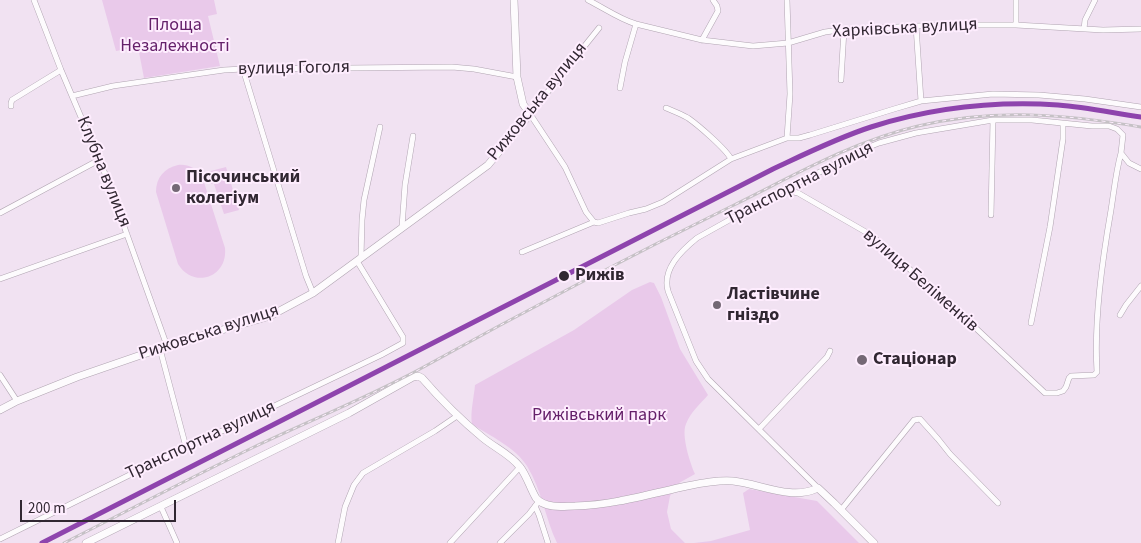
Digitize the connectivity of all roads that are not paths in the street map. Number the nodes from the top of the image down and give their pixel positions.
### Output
1 (34, 0) edge
2 (514, 0) edge
3 (588, 0) edge
4 (713, 0) edge
5 (787, 0) edge
6 (1016, 0) edge
7 (1094, 0) edge
8 (636, 24) junction
9 (1016, 25) junction
10 (916, 26) junction
11 (600, 28) dead end
12 (1084, 29) junction
13 (1141, 29) edge
14 (844, 30) junction
15 (702, 40) junction
16 (788, 43) junction
17 (243, 69) junction
18 (61, 70) junction
19 (517, 77) junction
20 (841, 80) dead end
21 (620, 88) dead end
22 (72, 96) junction
23 (921, 102) junction
24 (11, 106) dead end
25 (1141, 107) edge
26 (666, 108) dead end
27 (530, 114) junction
28 (992, 120) junction
29 (1064, 124) junction
30 (380, 127) dead end
31 (413, 136) dead end
32 (787, 138) junction
33 (1121, 152) junction
34 (99, 160) junction
35 (731, 160) junction
36 (1141, 169) edge
37 (783, 190) junction
38 (0, 212) edge
39 (991, 215) dead end
40 (594, 222) junction
41 (402, 226) junction
42 (127, 234) junction
43 (522, 252) dead end
44 (359, 259) junction
45 (0, 279) edge
46 (1141, 286) edge
47 (313, 293) junction
48 (1120, 315) dead end
49 (1031, 323) dead end
50 (164, 348) junction
51 (830, 351) dead end
52 (0, 375) edge
53 (18, 401) junction
54 (0, 410) edge
55 (457, 416) junction
56 (759, 429) junction
57 (186, 447) junction
58 (520, 467) junction
59 (818, 488) junction
60 (998, 503) dead end
61 (537, 504) junction
62 (161, 507) junction
63 (840, 510) junction
64 (0, 539) edge
65 (86, 543) edge
66 (177, 543) edge
67 (338, 543) edge
68 (450, 543) edge
69 (500, 543) edge
70 (548, 543) edge
71 (874, 543) edge

1 - 18 street, Клубна вулиця
2 - 19 street
3 - 8 street, Харківська вулиця
4 - 15 street
5 - 16 street
6 - 9 street
7 - 12 street
8 - 15 street, Харківська вулиця
8 - 21 street
9 - 10 street, Харківська вулиця
9 - 12 street, Харківська вулиця
10 - 14 street, Харківська вулиця
10 - 23 street
11 - 27 street, Рижовська вулиця
12 - 13 street, Харківська вулиця
14 - 16 street, Харківська вулиця
14 - 20 street
15 - 16 street, Харківська вулиця
16 - 32 street
17 - 19 street, вулиця Гоголя
17 - 22 street, вулиця Гоголя
17 - 47 street
18 - 22 street, Клубна вулиця
18 - 24 street
19 - 27 street
22 - 34 street, Клубна вулиця
23 - 25 street, Транспортна вулиця
23 - 32 street, Транспортна вулиця
26 - 35 street
27 - 40 street
27 - 41 street, Рижовська вулиця
28 - 29 street, Транспортна вулиця
28 - 37 street, Транспортна вулиця
28 - 39 street
29 - 33 street, Транспортна вулиця
29 - 49 street
30 - 44 street
31 - 41 street
32 - 35 street, Транспортна вулиця
33 - 36 street
33 - 37 street, вулиця Беліменків
34 - 38 street
34 - 42 street, Клубна вулиця
35 - 40 street, Транспортна вулиця
37 - 56 street, Транспортна вулиця
40 - 43 street, Транспортна вулиця
41 - 44 street, Рижовська вулиця
42 - 45 street
42 - 50 street, Клубна вулиця
44 - 47 street, Рижовська вулиця
44 - 57 street, Транспортна вулиця
46 - 48 street
47 - 50 street, Рижовська вулиця
50 - 53 street, Рижовська вулиця
50 - 57 street, Клубна вулиця
51 - 56 street
52 - 53 street
53 - 54 street, Рижовська вулиця
55 - 58 street
55 - 62 street
55 - 67 street
56 - 59 street
57 - 64 street, Транспортна вулиця
58 - 61 street
58 - 68 street
59 - 61 street
59 - 63 street
60 - 63 street
61 - 69 street
61 - 70 street
62 - 65 street
62 - 66 street
63 - 71 street

